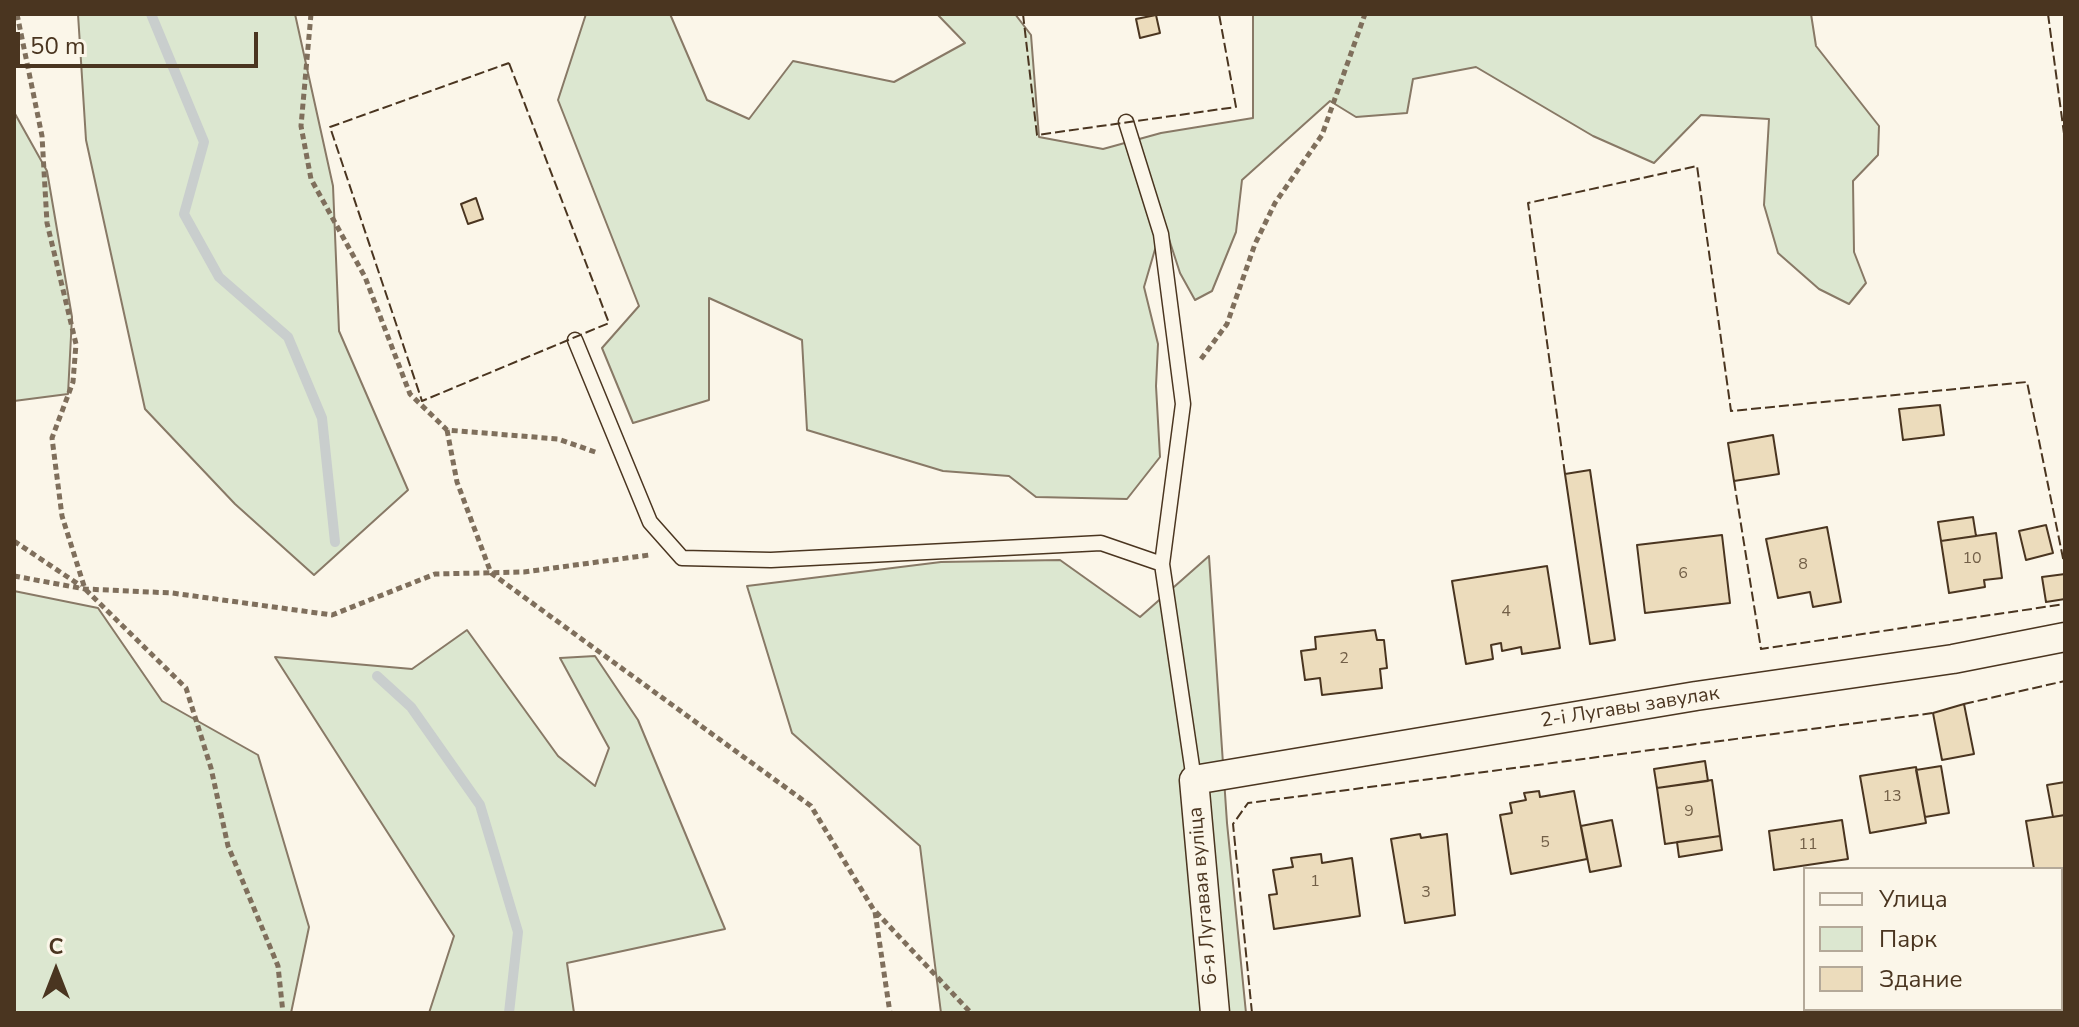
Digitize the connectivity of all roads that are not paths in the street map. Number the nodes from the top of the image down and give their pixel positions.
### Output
1 (1126, 122) dead end
2 (575, 340) dead end
3 (1162, 564) junction
4 (2065, 637) edge
5 (1194, 780) junction
6 (1215, 1013) edge

1 - 3 lane
2 - 3 lane
3 - 5 lane
4 - 5 street, 2-і Лугавы завулак
5 - 6 street, 6-я Лугавая вуліца

